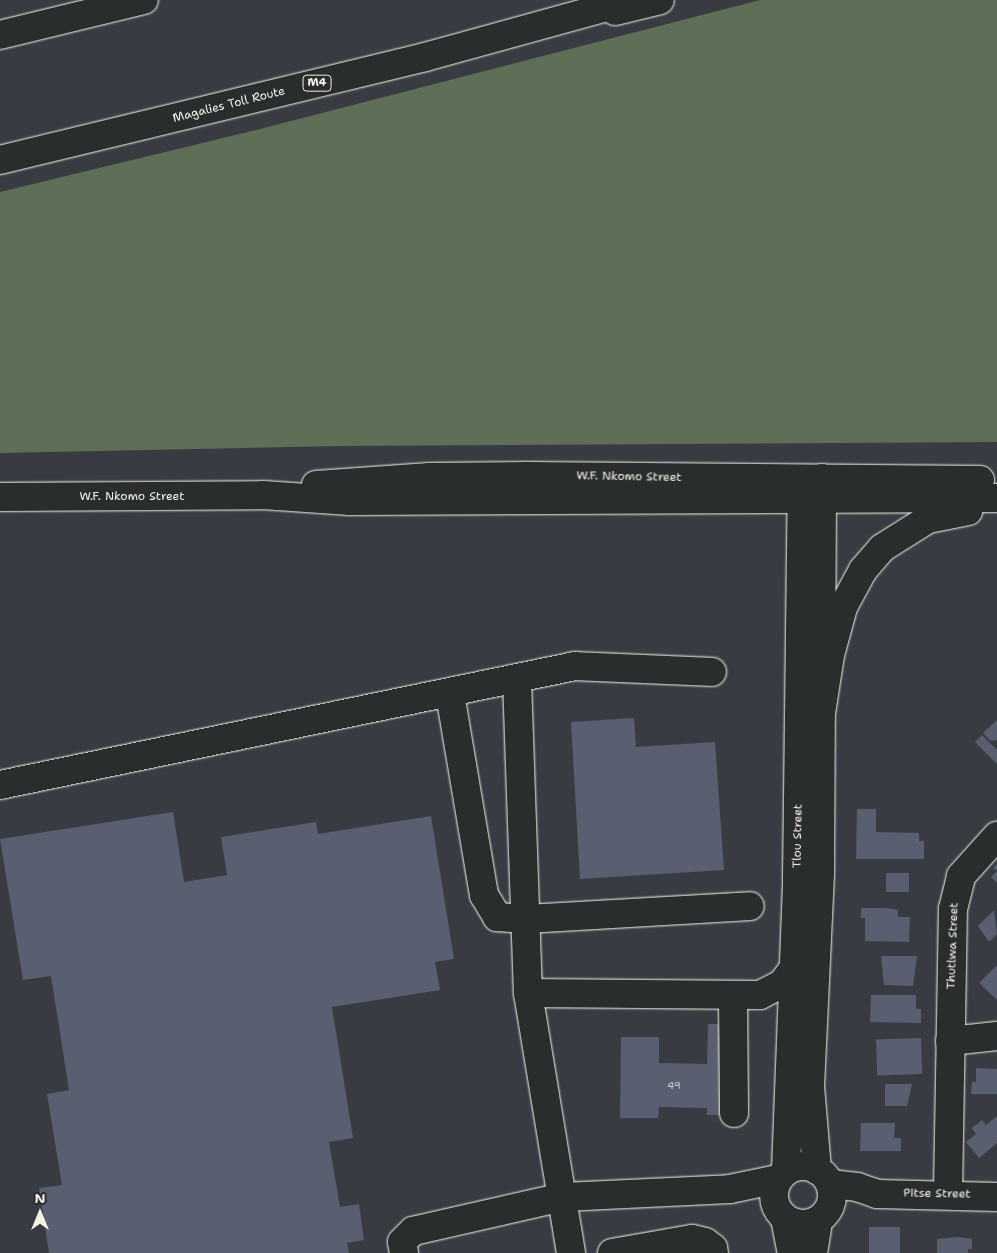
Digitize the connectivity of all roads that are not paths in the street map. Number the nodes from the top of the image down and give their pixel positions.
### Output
1 (144, 0) edge
2 (632, 0) edge
3 (660, 0) edge
4 (0, 35) edge
5 (425, 57) junction
6 (0, 160) edge
7 (997, 480) edge
8 (812, 489) junction
9 (0, 498) edge
10 (997, 498) edge
11 (997, 506) edge
12 (712, 672) dead end
13 (517, 680) junction
14 (450, 694) junction
15 (820, 726) junction
16 (0, 785) edge
17 (997, 836) edge
18 (750, 906) dead end
19 (527, 919) junction
20 (795, 966) junction
21 (528, 993) junction
22 (760, 995) junction
23 (733, 996) junction
24 (997, 1036) edge
25 (950, 1041) junction
26 (792, 1042) junction
27 (734, 1112) dead end
28 (782, 1175) junction
29 (730, 1189) junction
30 (948, 1193) junction
31 (823, 1196) junction
32 (563, 1197) junction
33 (997, 1197) edge
34 (781, 1214) junction
35 (620, 1252) edge
36 (404, 1253) edge
37 (571, 1253) edge
38 (714, 1253) edge
39 (792, 1253) edge
40 (813, 1253) edge

1 - 4 main road
2 - 5 main road, Magalies Toll Route / M4
3 - 5 main road
5 - 6 main road, Magalies Toll Route / M4
7 - 8 main road, W.F. Nkomo Street
8 - 9 main road, W.F. Nkomo Street
8 - 10 main road, W.F. Nkomo Street
8 - 15 main road, Tlou Street
8 - 20 main road, Tlou Street
11 - 15 main road
12 - 13 main road
13 - 14 main road
13 - 19 main road
14 - 16 main road
14 - 19 main road
15 - 31 main road, Tlou Street
17 - 25 main road, Thutlwa Street
18 - 19 main road
19 - 21 main road
20 - 22 main road
20 - 26 main road, Tlou Street
21 - 23 main road
21 - 32 main road
22 - 23 main road
22 - 26 main road
23 - 27 main road
24 - 25 main road
25 - 30 main road, Thutlwa Street
26 - 28 main road, Tlou Street
28 - 29 main road
28 - 31 main road
28 - 34 main road
29 - 32 main road
29 - 34 main road
30 - 31 main road, Pitse Street
30 - 33 main road, Pitse Street
31 - 34 main road
31 - 40 main road, Tlou Street
32 - 36 main road
32 - 37 main road
34 - 39 main road
35 - 38 main road

